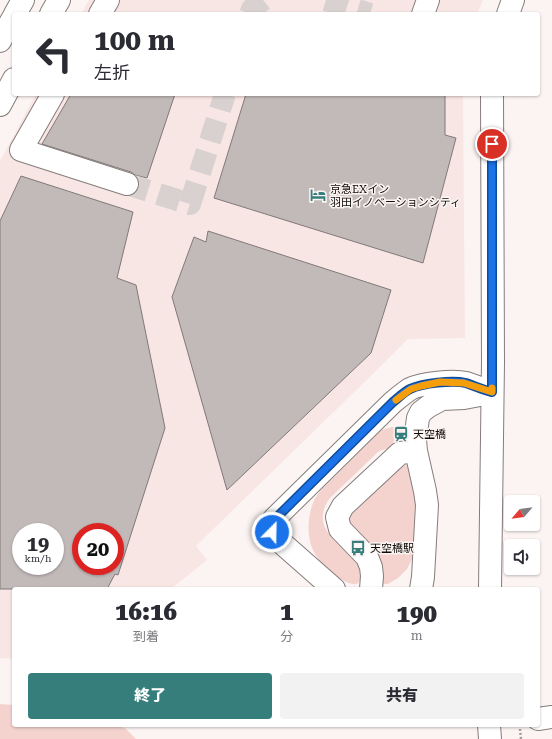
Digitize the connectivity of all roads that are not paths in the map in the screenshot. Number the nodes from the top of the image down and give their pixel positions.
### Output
1 (23, 0) edge
2 (59, 0) edge
3 (108, 0) edge
4 (428, 0) edge
5 (513, 0) edge
6 (17, 12) edge
7 (52, 12) edge
8 (101, 12) edge
9 (425, 12) edge
10 (509, 12) edge
11 (12, 20) edge
12 (0, 41) edge
13 (12, 83) edge
14 (52, 96) edge
15 (492, 96) edge
16 (0, 105) edge
17 (127, 184) tunnel mouth
18 (492, 392) junction
19 (382, 414) junction
20 (416, 429) junction
21 (416, 451) junction
22 (332, 587) edge
23 (371, 587) edge
24 (421, 587) edge
25 (490, 587) edge
26 (552, 717) edge
27 (540, 719) edge
28 (489, 727) edge
29 (490, 739) edge

1 - 6 street
2 - 7 street
3 - 8 street
4 - 9 street
5 - 10 street
11 - 12 street
13 - 16 street
14 - 17 street
15 - 18 street
18 - 19 street
18 - 20 street
18 - 25 street
19 - 20 street
19 - 22 street
20 - 21 street
21 - 23 street
21 - 24 street
26 - 27 street
28 - 29 street

